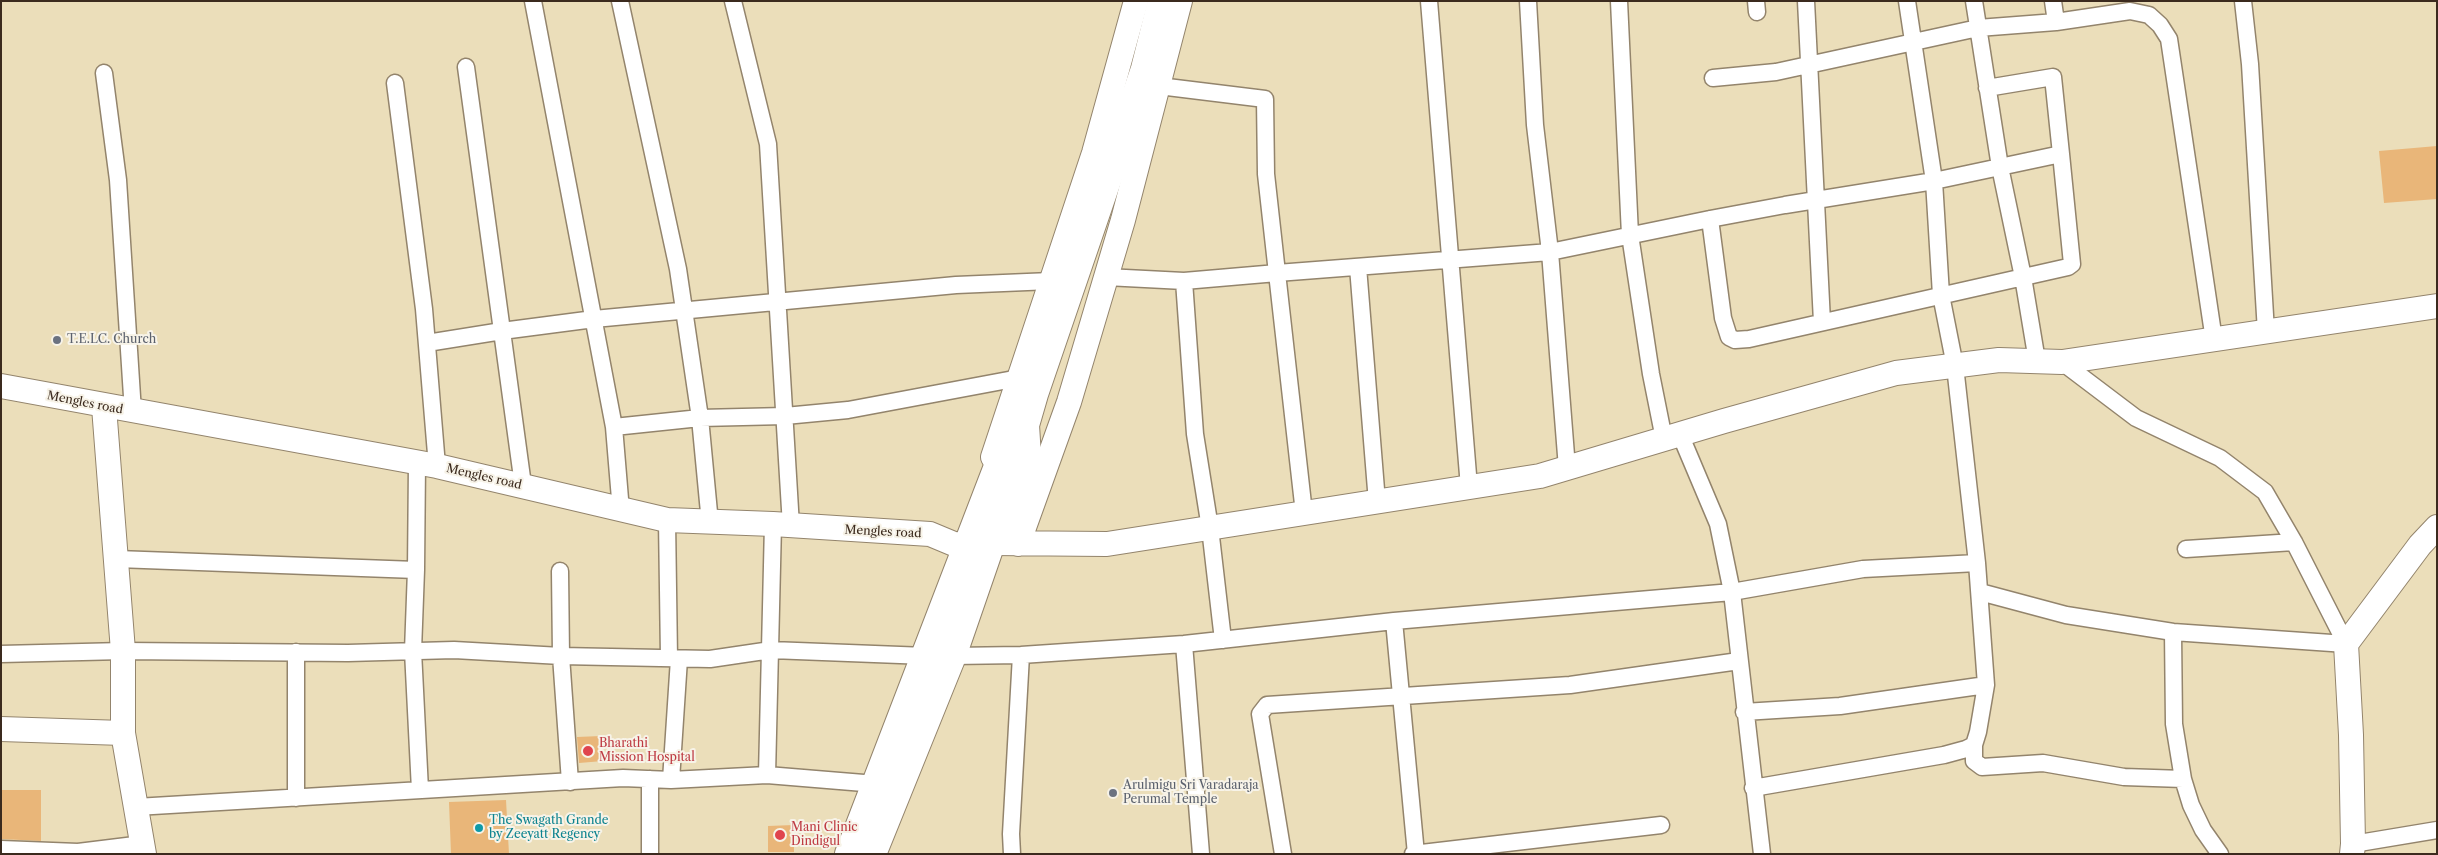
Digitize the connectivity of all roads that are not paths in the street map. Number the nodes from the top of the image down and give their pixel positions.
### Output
1 (533, 1) edge
2 (620, 1) edge
3 (733, 1) edge
4 (1136, 1) edge
5 (1162, 1) edge
6 (1180, 1) edge
7 (1429, 1) edge
8 (1528, 1) edge
9 (1618, 1) edge
10 (1806, 1) edge
11 (1907, 1) edge
12 (1974, 1) edge
13 (2053, 1) edge
14 (2243, 1) edge
15 (2056, 22) junction
16 (1978, 28) junction
17 (1913, 42) junction
18 (1809, 66) junction
19 (466, 67) dead end
20 (104, 73) dead end
21 (1713, 78) dead end
22 (395, 83) dead end
23 (1159, 86) junction
24 (1988, 88) junction
25 (2061, 154) junction
26 (2000, 167) junction
27 (1934, 181) junction
28 (1816, 201) junction
29 (1710, 219) junction
30 (1630, 236) junction
31 (1550, 252) junction
32 (1450, 262) junction
33 (1358, 267) junction
34 (1277, 273) junction
35 (2023, 277) junction
36 (1106, 278) junction
37 (1051, 281) junction
38 (1184, 281) junction
39 (1942, 295) junction
40 (778, 303) junction
41 (2437, 306) edge
42 (683, 312) junction
43 (594, 319) junction
44 (1822, 322) junction
45 (502, 331) junction
46 (2266, 332) junction
47 (2214, 340) junction
48 (427, 343) junction
49 (2037, 361) junction
50 (2062, 362) junction
51 (1955, 366) junction
52 (1, 386) edge
53 (1027, 386) junction
54 (104, 407) junction
55 (133, 412) junction
56 (785, 416) junction
57 (700, 418) junction
58 (614, 427) junction
59 (1672, 437) junction
60 (427, 464) junction
61 (1567, 468) junction
62 (523, 485) junction
63 (1469, 487) junction
64 (1377, 502) junction
65 (621, 511) junction
66 (1304, 513) junction
67 (667, 520) junction
68 (710, 523) junction
69 (782, 525) junction
70 (2437, 527) edge
71 (1210, 528) junction
72 (2294, 542) junction
73 (982, 544) junction
74 (2428, 545) edge
75 (2186, 549) dead end
76 (118, 559) junction
77 (1978, 563) junction
78 (416, 570) junction
79 (560, 571) dead end
80 (1732, 592) junction
81 (1980, 592) junction
82 (1394, 622) junction
83 (2173, 632) junction
84 (1223, 640) junction
85 (1184, 644) junction
86 (2346, 644) junction
87 (771, 650) junction
88 (123, 651) junction
89 (413, 651) junction
90 (296, 652) junction
91 (1, 654) edge
92 (1021, 655) junction
93 (561, 656) junction
94 (939, 656) junction
95 (674, 658) junction
96 (1739, 661) junction
97 (1986, 685) junction
98 (1400, 698) junction
99 (1744, 712) junction
100 (1, 730) edge
101 (123, 733) junction
102 (1974, 744) junction
103 (766, 775) junction
104 (650, 779) junction
105 (2182, 779) junction
106 (671, 780) junction
107 (570, 782) junction
108 (876, 784) junction
109 (1753, 788) junction
110 (420, 790) junction
111 (296, 798) junction
112 (136, 807) junction
113 (1661, 825) dead end
114 (2437, 830) edge
115 (1, 849) edge
116 (143, 849) edge
117 (2352, 849) edge
118 (78, 853) edge
119 (650, 854) edge
120 (850, 854) edge
121 (872, 854) edge
122 (1012, 854) edge
123 (1201, 854) edge
124 (1283, 854) edge
125 (1415, 854) edge
126 (1762, 854) edge
127 (2220, 854) edge

1 - 43 street
2 - 42 street
3 - 40 street
4 - 37 main road
5 - 53 highway
6 - 23 main road
7 - 32 street
8 - 31 street
9 - 30 street
10 - 18 street
11 - 17 street
12 - 16 street
13 - 15 street
14 - 46 street
15 - 16 street
15 - 47 street
16 - 17 street
16 - 24 street
17 - 18 street
17 - 27 street
18 - 21 street
18 - 28 street
19 - 45 street
20 - 55 street
22 - 48 street
23 - 34 street
23 - 36 main road
24 - 25 street
24 - 26 street
25 - 26 street
25 - 35 street
26 - 27 street
26 - 35 street
27 - 28 street
27 - 39 street
28 - 29 street
28 - 44 street
29 - 30 street
29 - 44 street
30 - 31 street
30 - 59 street
31 - 32 street
31 - 61 street
32 - 33 street
32 - 63 street
33 - 34 street
33 - 64 street
34 - 38 street
34 - 66 street
35 - 39 street
35 - 49 street
36 - 38 street
36 - 73 main road
37 - 40 street
37 - 53 main road
38 - 71 street
39 - 44 street
39 - 51 street
40 - 42 street
40 - 56 street
41 - 46 main road
42 - 43 street
42 - 57 street
43 - 45 street
43 - 58 street
45 - 48 street
45 - 62 street
46 - 47 main road
47 - 50 main road
48 - 60 street
49 - 50 main road
49 - 51 main road
50 - 72 street
51 - 59 main road
51 - 77 street
52 - 54 main road, Mengles road
53 - 56 street
53 - 73 main road
53 - 73 highway
54 - 55 main road, Mengles road
54 - 76 main road
55 - 60 main road, Mengles road
56 - 57 street
56 - 69 street
57 - 58 street
57 - 68 street
58 - 65 street
59 - 61 main road
59 - 80 street
60 - 62 main road, Mengles road
60 - 78 street
61 - 63 main road
62 - 65 main road, Mengles road
63 - 64 main road
64 - 66 main road
65 - 67 main road, Mengles road
66 - 71 main road
67 - 68 main road, Mengles road
67 - 95 street
68 - 69 main road, Mengles road
69 - 73 main road, Mengles road
69 - 87 street
70 - 74 main road
71 - 73 main road
71 - 84 street
72 - 75 street
72 - 86 street
73 - 94 highway
74 - 86 main road
76 - 78 street
76 - 88 main road
77 - 80 street
77 - 81 street
78 - 89 street
79 - 93 street
80 - 82 street
80 - 96 street
81 - 83 street
81 - 97 street
82 - 84 street
82 - 98 street
83 - 86 street
83 - 105 street
84 - 85 street
85 - 92 street
85 - 123 street
86 - 117 main road
87 - 94 street
87 - 95 street
87 - 103 street
88 - 90 street
88 - 91 street
88 - 101 main road
89 - 90 street
89 - 93 street
89 - 110 street
90 - 111 street
92 - 94 street
92 - 122 street
93 - 95 street
93 - 107 street
94 - 108 highway
94 - 121 highway
95 - 106 street
96 - 98 street
96 - 99 street
97 - 99 street
97 - 102 street
98 - 124 street
98 - 125 street
99 - 109 street
100 - 101 main road
101 - 112 main road
102 - 105 street
102 - 109 street
103 - 106 street
103 - 108 street
104 - 106 street
104 - 107 street
104 - 119 street
105 - 127 street
107 - 110 street
108 - 120 highway
109 - 126 street
110 - 111 street
111 - 112 street
112 - 116 main road
113 - 125 street
114 - 117 street
115 - 118 street
116 - 118 street

